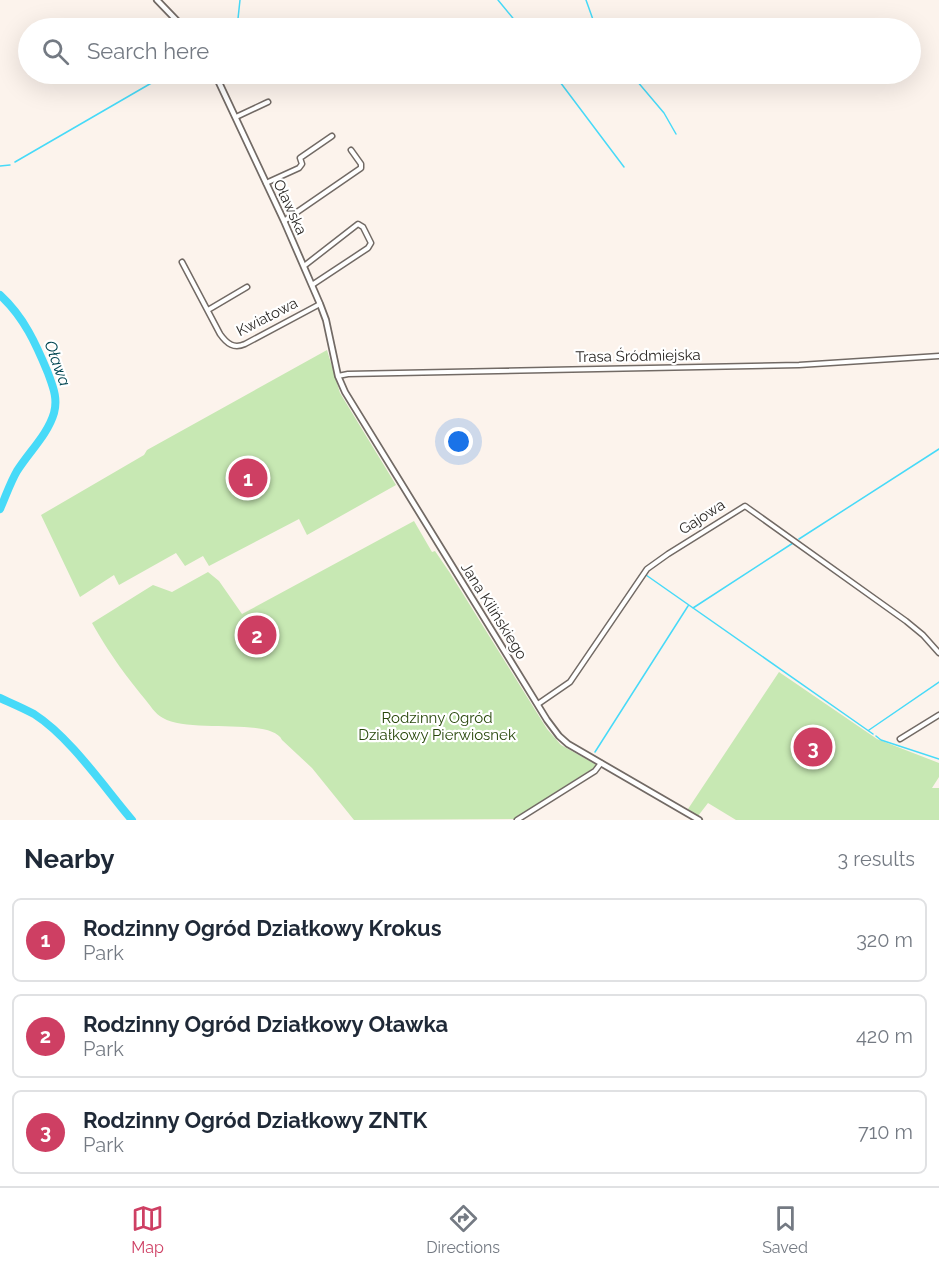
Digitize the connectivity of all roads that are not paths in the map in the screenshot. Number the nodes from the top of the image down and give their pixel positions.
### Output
1 (157, 0) edge
2 (174, 18) edge
3 (220, 84) edge
4 (268, 102) dead end
5 (236, 117) junction
6 (332, 136) dead end
7 (351, 150) dead end
8 (266, 183) junction
9 (284, 220) junction
10 (182, 262) dead end
11 (304, 266) junction
12 (312, 285) junction
13 (247, 287) dead end
14 (320, 303) junction
15 (208, 310) junction
16 (333, 354) joint
17 (939, 356) edge
18 (338, 376) junction
19 (938, 650) edge
20 (538, 704) junction
21 (939, 715) edge
22 (900, 739) dead end
23 (601, 763) junction
24 (517, 820) edge
25 (699, 820) edge

1 - 2 street
3 - 5 street, Oławska
4 - 5 street
5 - 8 street, Oławska
6 - 8 street
7 - 9 street
8 - 9 street, Oławska
9 - 11 street, Oławska
10 - 15 street, Kwiatowa
11 - 12 street, Oławska
11 - 12 street
12 - 14 street, Oławska
13 - 15 street
14 - 15 street, Kwiatowa
14 - 16 street, Oławska
16 - 18 street, Jana Kilińskiego
17 - 18 street, Trasa Śródmiejska
18 - 20 street, Jana Kilińskiego
19 - 20 street, Gajowa
20 - 23 street, Jana Kilińskiego
21 - 22 street
23 - 24 street
23 - 25 street, Jana Kilińskiego

